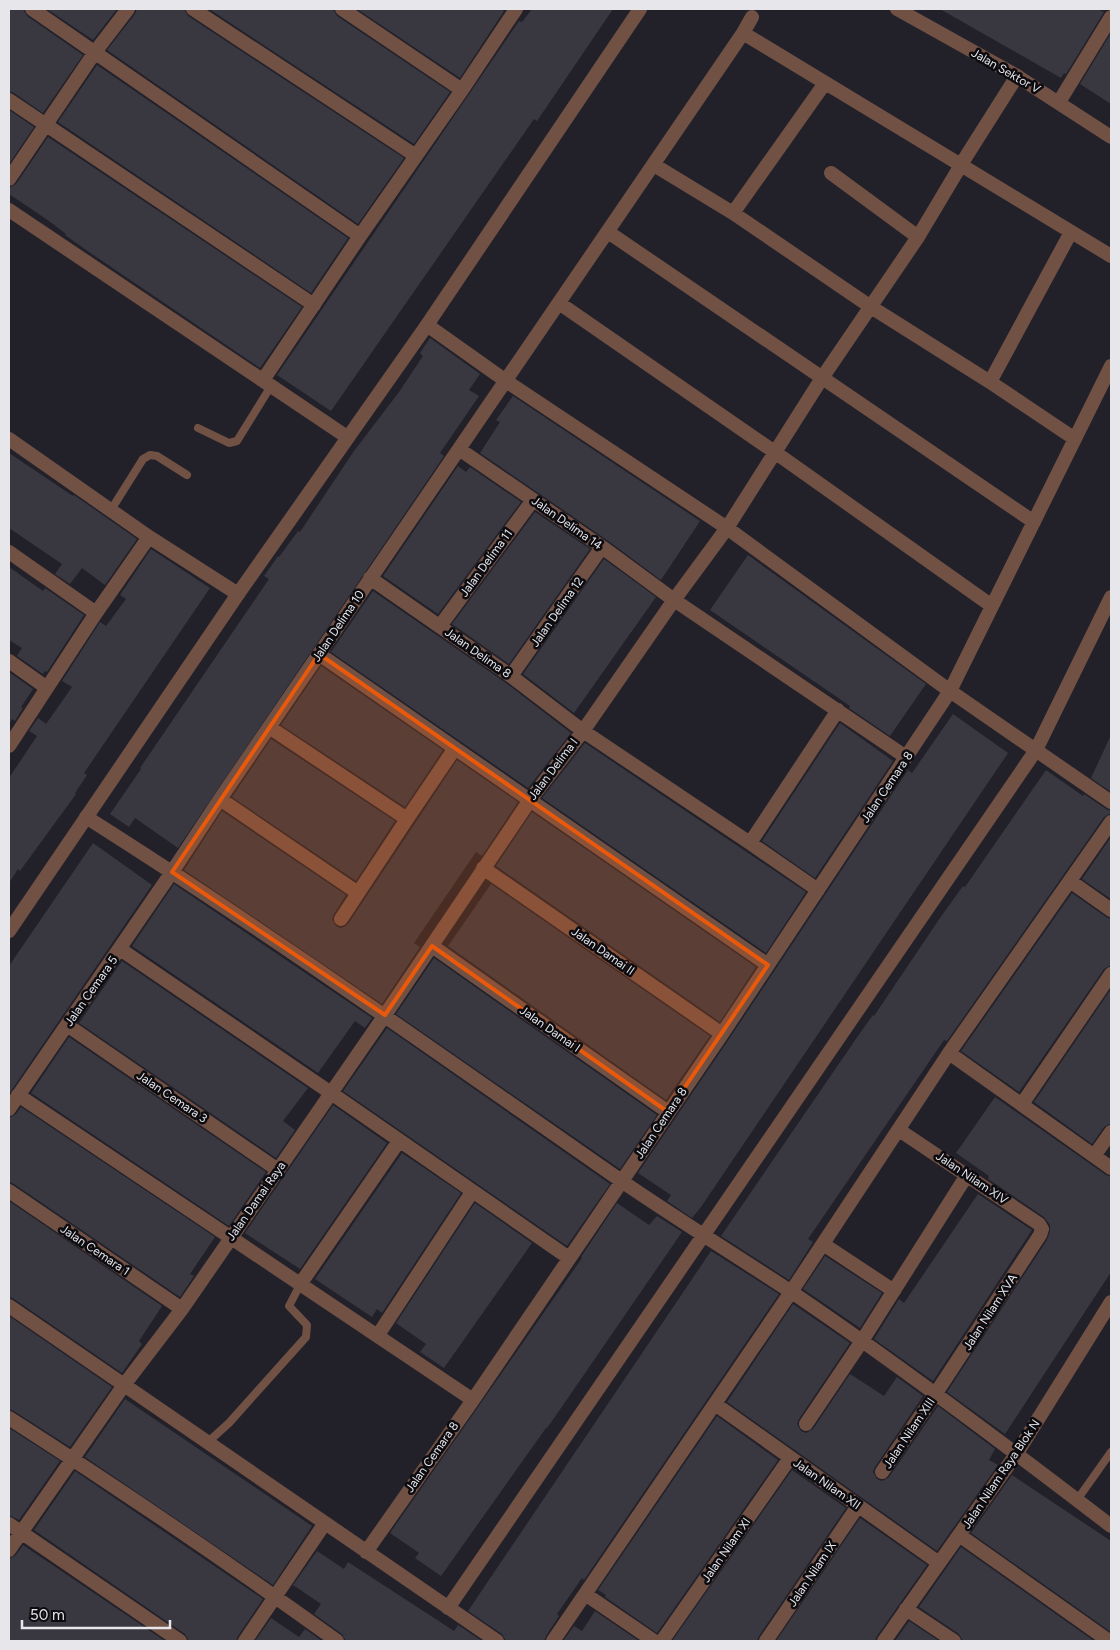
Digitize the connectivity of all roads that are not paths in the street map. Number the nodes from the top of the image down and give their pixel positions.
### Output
1 (32, 9) edge
2 (128, 9) edge
3 (193, 9) edge
4 (342, 9) edge
5 (640, 9) edge
6 (897, 9) edge
7 (513, 10) edge
8 (1111, 17) edge
9 (752, 18) dead end
10 (743, 33) junction
11 (95, 52) junction
12 (1017, 76) junction
13 (825, 82) junction
14 (462, 90) junction
15 (9, 100) edge
16 (1059, 102) junction
17 (46, 126) junction
18 (1111, 137) edge
19 (416, 156) junction
20 (654, 165) junction
21 (961, 165) junction
22 (831, 174) dead end
23 (9, 179) edge
24 (9, 210) edge
25 (733, 213) junction
26 (608, 232) junction
27 (1071, 232) junction
28 (360, 236) junction
29 (918, 237) junction
30 (1111, 256) edge
31 (559, 303) junction
32 (314, 304) junction
33 (871, 307) junction
34 (427, 325) junction
35 (1111, 366) edge
36 (822, 378) junction
37 (506, 381) junction
38 (990, 382) junction
39 (267, 383) junction
40 (198, 428) dead end
41 (347, 437) junction
42 (9, 439) edge
43 (1075, 439) junction
44 (459, 449) junction
45 (776, 453) junction
46 (187, 475) dead end
47 (533, 500) junction
48 (111, 510) junction
49 (1034, 522) junction
50 (728, 528) junction
51 (149, 537) junction
52 (602, 547) junction
53 (9, 552) edge
54 (370, 578) junction
55 (238, 594) junction
56 (1111, 597) edge
57 (674, 600) junction
58 (992, 606) junction
59 (96, 613) junction
60 (440, 626) junction
61 (319, 654) junction
62 (9, 661) edge
63 (511, 676) junction
64 (48, 688) junction
65 (950, 691) junction
66 (838, 710) junction
67 (269, 727) junction
68 (583, 731) junction
69 (9, 746) edge
70 (455, 748) junction
71 (1036, 750) junction
72 (906, 757) junction
73 (220, 798) junction
74 (530, 800) junction
75 (1111, 802) edge
76 (86, 817) junction
77 (407, 818) junction
78 (1111, 822) edge
79 (750, 843) junction
80 (483, 868) junction
81 (172, 872) junction
82 (1070, 881) junction
83 (818, 890) junction
84 (358, 893) junction
85 (1111, 910) edge
86 (341, 919) dead end
87 (9, 931) edge
88 (432, 946) junction
89 (120, 949) junction
90 (768, 965) junction
91 (1111, 974) edge
92 (385, 1015) junction
93 (67, 1025) junction
94 (722, 1034) junction
95 (949, 1053) junction
96 (332, 1093) junction
97 (18, 1095) junction
98 (1022, 1104) junction
99 (9, 1109) edge
100 (668, 1112) junction
101 (899, 1130) junction
102 (1111, 1132) edge
103 (400, 1140) junction
104 (1094, 1156) junction
105 (1111, 1168) edge
106 (278, 1170) junction
107 (967, 1174) junction
108 (622, 1181) junction
109 (9, 1191) edge
110 (472, 1192) junction
111 (1042, 1229) joint
112 (704, 1236) junction
113 (232, 1237) junction
114 (823, 1244) junction
115 (569, 1258) junction
116 (301, 1283) junction
117 (894, 1290) junction
118 (791, 1292) junction
119 (1111, 1302) edge
120 (9, 1306) edge
121 (182, 1309) junction
122 (378, 1335) junction
123 (862, 1341) junction
124 (124, 1385) junction
125 (936, 1394) junction
126 (473, 1400) junction
127 (715, 1404) junction
128 (9, 1418) edge
129 (806, 1424) dead end
130 (208, 1442) junction
131 (1111, 1452) edge
132 (1017, 1453) junction
133 (790, 1458) junction
134 (72, 1459) junction
135 (882, 1472) dead end
136 (1077, 1500) junction
137 (858, 1506) junction
138 (325, 1523) junction
139 (9, 1524) edge
140 (1111, 1526) edge
141 (21, 1532) junction
142 (958, 1535) junction
143 (9, 1550) edge
144 (366, 1552) junction
145 (939, 1563) junction
146 (585, 1594) junction
147 (275, 1596) junction
148 (448, 1608) junction
149 (906, 1609) junction
150 (180, 1641) edge
151 (245, 1641) edge
152 (337, 1641) edge
153 (496, 1641) edge
154 (552, 1641) edge
155 (654, 1641) edge
156 (662, 1641) edge
157 (766, 1641) edge
158 (884, 1641) edge
159 (954, 1641) edge
160 (1109, 1641) edge

1 - 11 street
2 - 11 street
3 - 19 street
4 - 14 street
5 - 34 street
6 - 12 street, Jalan Sektor V
7 - 14 street
8 - 16 street
9 - 10 street, Jalan Delima 10
10 - 13 street
10 - 20 street, Jalan Delima 10
11 - 17 street
11 - 28 street
12 - 16 street, Jalan Sektor V
12 - 21 street, Jalan Delima I
13 - 21 street
13 - 25 street
14 - 19 street
15 - 17 street
16 - 18 street, Jalan Sektor V
17 - 23 street
17 - 32 street
19 - 28 street
20 - 25 street
20 - 26 street, Jalan Delima 10
21 - 27 street
21 - 29 street, Jalan Delima I
22 - 29 street
24 - 39 street
25 - 33 street
26 - 31 street, Jalan Delima 10
26 - 36 street
27 - 30 street
27 - 38 street
28 - 32 street
29 - 33 street, Jalan Delima I
31 - 37 street, Jalan Delima 10
31 - 45 street
32 - 39 street
33 - 36 street, Jalan Delima I
33 - 38 street
34 - 37 street
34 - 41 street
35 - 43 street, Jalan Cemara 8
36 - 45 street, Jalan Delima I
36 - 49 street
37 - 44 street, Jalan Delima 10
37 - 50 street
38 - 43 street
39 - 40 lane
39 - 41 street
41 - 55 street
42 - 48 street
43 - 49 street, Jalan Cemara 8
44 - 47 street, Jalan Delima 14
44 - 54 street, Jalan Delima 10
45 - 50 street, Jalan Delima I
45 - 58 street
46 - 48 lane
47 - 52 street, Jalan Delima 14
47 - 60 street, Jalan Delima 11
48 - 51 street
49 - 58 street, Jalan Cemara 8
50 - 57 street, Jalan Delima I
50 - 65 street
51 - 55 street
51 - 59 street
52 - 57 street, Jalan Delima 14
52 - 63 street, Jalan Delima 12
53 - 59 street
54 - 60 street, Jalan Delima 8
54 - 61 street, Jalan Delima 10
55 - 76 street
56 - 71 street
57 - 66 street, Jalan Delima 14
57 - 68 street, Jalan Delima I
58 - 65 street, Jalan Cemara 8
59 - 64 street
60 - 63 street, Jalan Delima 8
61 - 67 street, Jalan Delima 10
61 - 70 street
62 - 64 street
63 - 68 street, Jalan Delima 8
64 - 69 street
65 - 71 street
65 - 72 street, Jalan Cemara 8
66 - 72 street, Jalan Delima 14
66 - 79 street
67 - 73 street, Jalan Delima 10
67 - 77 street
68 - 74 street, Jalan Delima I
68 - 79 street, Jalan Delima 8
70 - 74 street
70 - 77 street
71 - 75 street
71 - 112 street
72 - 83 street, Jalan Cemara 8
73 - 81 street, Jalan Delima 10
73 - 84 street
74 - 80 street, Jalan Delima I
74 - 90 street
76 - 81 street
76 - 87 street
77 - 84 street
78 - 82 street
79 - 83 street, Jalan Delima 8
80 - 88 street, Jalan Delima I
80 - 94 street, Jalan Damai II
81 - 89 street, Jalan Cemara 5
81 - 92 street
82 - 85 street
82 - 95 street
83 - 90 street, Jalan Cemara 8
84 - 86 street
88 - 92 street, Jalan Delima I
88 - 100 street, Jalan Damai I
89 - 93 street, Jalan Cemara 5
89 - 96 street
90 - 94 street, Jalan Cemara 8
91 - 98 street
92 - 96 street, Jalan Damai Raya
92 - 108 street
93 - 97 street, Jalan Cemara 5
93 - 106 street, Jalan Cemara 3
94 - 100 street, Jalan Cemara 8
95 - 98 street
95 - 101 street
96 - 103 street
96 - 106 street, Jalan Damai Raya
97 - 99 street, Jalan Cemara 5
97 - 113 street
98 - 104 street
100 - 108 street, Jalan Cemara 8
101 - 107 street, Jalan Nilam XIV
101 - 114 street
102 - 104 street
103 - 110 street
103 - 116 street
104 - 105 street
106 - 113 street, Jalan Damai Raya
107 - 111 street, Jalan Nilam XIV
107 - 117 street
108 - 112 street
108 - 115 street, Jalan Cemara 8
109 - 121 street, Jalan Cemara 1
110 - 115 street
110 - 122 street
111 - 125 street, Jalan Nilam XVA
112 - 118 street
112 - 148 street
113 - 116 street
113 - 121 street, Jalan Damai Raya
114 - 117 street
114 - 118 street
115 - 126 street, Jalan Cemara 8
116 - 122 street
116 - 130 lane
117 - 123 street
118 - 123 street
118 - 127 street
119 - 132 street, Jalan Nilam Raya Blok N
120 - 124 street
121 - 124 street, Jalan Damai Raya
122 - 126 street
123 - 125 street
123 - 129 street
124 - 130 street
124 - 134 street, Jalan Damai Raya
125 - 132 street
125 - 135 street, Jalan Nilam XIII
126 - 144 street, Jalan Cemara 8
127 - 133 street, Jalan Nilam XII
127 - 146 street
128 - 134 street
130 - 138 street
131 - 136 lane
132 - 136 street
132 - 142 street, Jalan Nilam Raya Blok N
133 - 137 street, Jalan Nilam XII
133 - 156 street, Jalan Nilam XI
134 - 141 street, Jalan Damai Raya
134 - 147 street
136 - 140 street
137 - 145 street, Jalan Nilam XII
137 - 157 street, Jalan Nilam IX
138 - 144 street
138 - 147 street
139 - 141 street
141 - 143 street, Jalan Damai Raya
141 - 150 street
142 - 145 street, Jalan Nilam Raya Blok N
142 - 160 street
144 - 148 street
145 - 149 street, Jalan Nilam Raya Blok N
146 - 154 street
146 - 155 street
147 - 151 street
147 - 152 street
148 - 153 street
149 - 158 street, Jalan Nilam Raya Blok N
149 - 159 street

